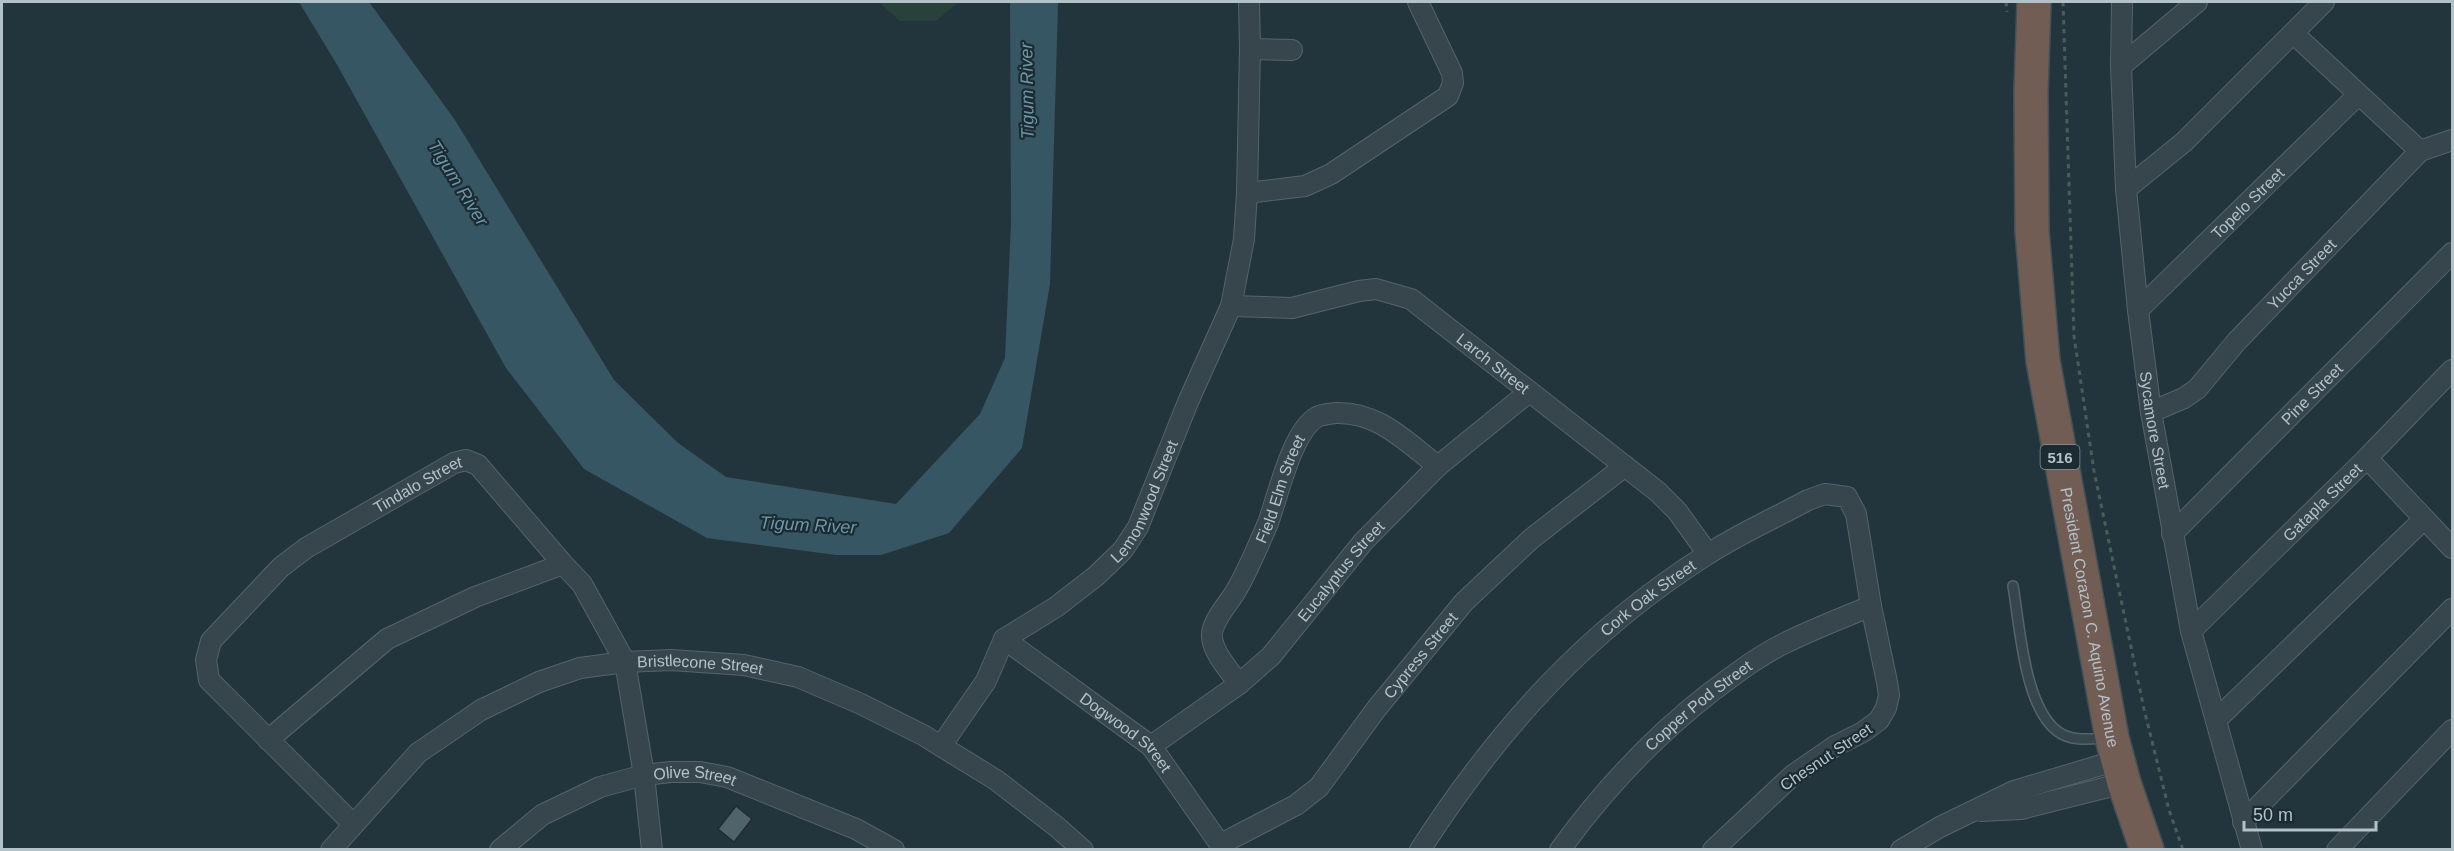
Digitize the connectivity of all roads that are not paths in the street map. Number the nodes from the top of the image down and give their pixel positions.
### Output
1 (1249, 2) edge
2 (1418, 2) edge
3 (2025, 2) edge
4 (2034, 2) edge
5 (2122, 2) edge
6 (2197, 2) edge
7 (2324, 2) edge
8 (2294, 34) junction
9 (1250, 49) junction
10 (1292, 50) dead end
11 (2031, 56) junction
12 (2121, 66) junction
13 (2358, 95) junction
14 (2452, 140) edge
15 (2420, 151) junction
16 (2126, 189) junction
17 (1247, 193) junction
18 (2452, 254) edge
19 (1231, 306) junction
20 (2138, 310) junction
21 (2452, 370) edge
22 (1528, 392) junction
23 (2151, 412) junction
24 (2367, 459) junction
25 (1438, 466) junction
26 (1625, 466) junction
27 (2423, 520) junction
28 (2172, 534) junction
29 (2452, 548) edge
30 (1708, 554) junction
31 (563, 564) junction
32 (2013, 586) dead end
33 (1871, 606) junction
34 (2452, 609) edge
35 (2191, 631) junction
36 (1004, 639) junction
37 (625, 662) junction
38 (1239, 684) junction
39 (2216, 720) junction
40 (2452, 730) edge
41 (268, 740) junction
42 (941, 746) junction
43 (1151, 746) junction
44 (2118, 760) junction
45 (644, 775) junction
46 (2243, 822) junction
47 (352, 823) junction
48 (1223, 847) edge
49 (331, 849) edge
50 (500, 849) edge
51 (652, 849) edge
52 (894, 849) edge
53 (1083, 849) edge
54 (1420, 849) edge
55 (1560, 849) edge
56 (1713, 849) edge
57 (1901, 849) edge
58 (2147, 849) edge
59 (2252, 849) edge
60 (2337, 849) edge

1 - 9 street, Lemonwood Street
2 - 17 street
3 - 11 highway, President Corazon C. Aquino Avenue / 516
4 - 11 highway, President Corazon C. Aquino Avenue / 516
5 - 12 street, Sycamore Street
6 - 12 street
7 - 8 street
8 - 13 street
8 - 16 street
9 - 10 street
9 - 17 street, Lemonwood Street
11 - 44 highway, President Corazon C. Aquino Avenue / 516
12 - 16 street, Sycamore Street
13 - 15 street
13 - 20 street, Topelo Street
14 - 15 street, Yucca Street
15 - 23 street, Yucca Street
16 - 20 street, Sycamore Street
17 - 19 street, Lemonwood Street
18 - 28 street, Pine Street
19 - 22 street, Larch Street
19 - 36 street, Lemonwood Street
20 - 23 street, Sycamore Street
21 - 24 street, Gatapla Street
22 - 25 street, Eucalyptus Street
22 - 26 street, Larch Street
23 - 28 street, Sycamore Street
24 - 27 street
24 - 35 street, Gatapla Street
25 - 38 street, Eucalyptus Street
25 - 38 street, Field Elm Street
26 - 30 street, Larch Street
26 - 48 street, Cypress Street
27 - 29 street
27 - 39 street
28 - 35 street, Sycamore Street
30 - 33 street, Cork Oak Street
30 - 54 street, Cork Oak Street
31 - 37 street, Tindalo Street
31 - 41 street
31 - 41 street, Tindalo Street
32 - 44 lane
33 - 55 street, Copper Pod Street
33 - 56 street, Chesnut Street
34 - 46 street
35 - 39 street, Sycamore Street
36 - 42 street
36 - 43 street, Dogwood Street
37 - 42 street, Bristlecone Street
37 - 45 street, Tindalo Street
37 - 47 street, Bristlecone Street
38 - 43 street, Eucalyptus Street
39 - 46 street, Sycamore Street
40 - 60 street
41 - 47 street, Tindalo Street
42 - 53 street, Bristlecone Street
43 - 48 street, Dogwood Street
44 - 57 street
44 - 58 highway, President Corazon C. Aquino Avenue / 516
45 - 50 street, Olive Street
45 - 51 street, Tindalo Street
45 - 52 street, Olive Street
46 - 59 street, Sycamore Street
47 - 49 street, Bristlecone Street

